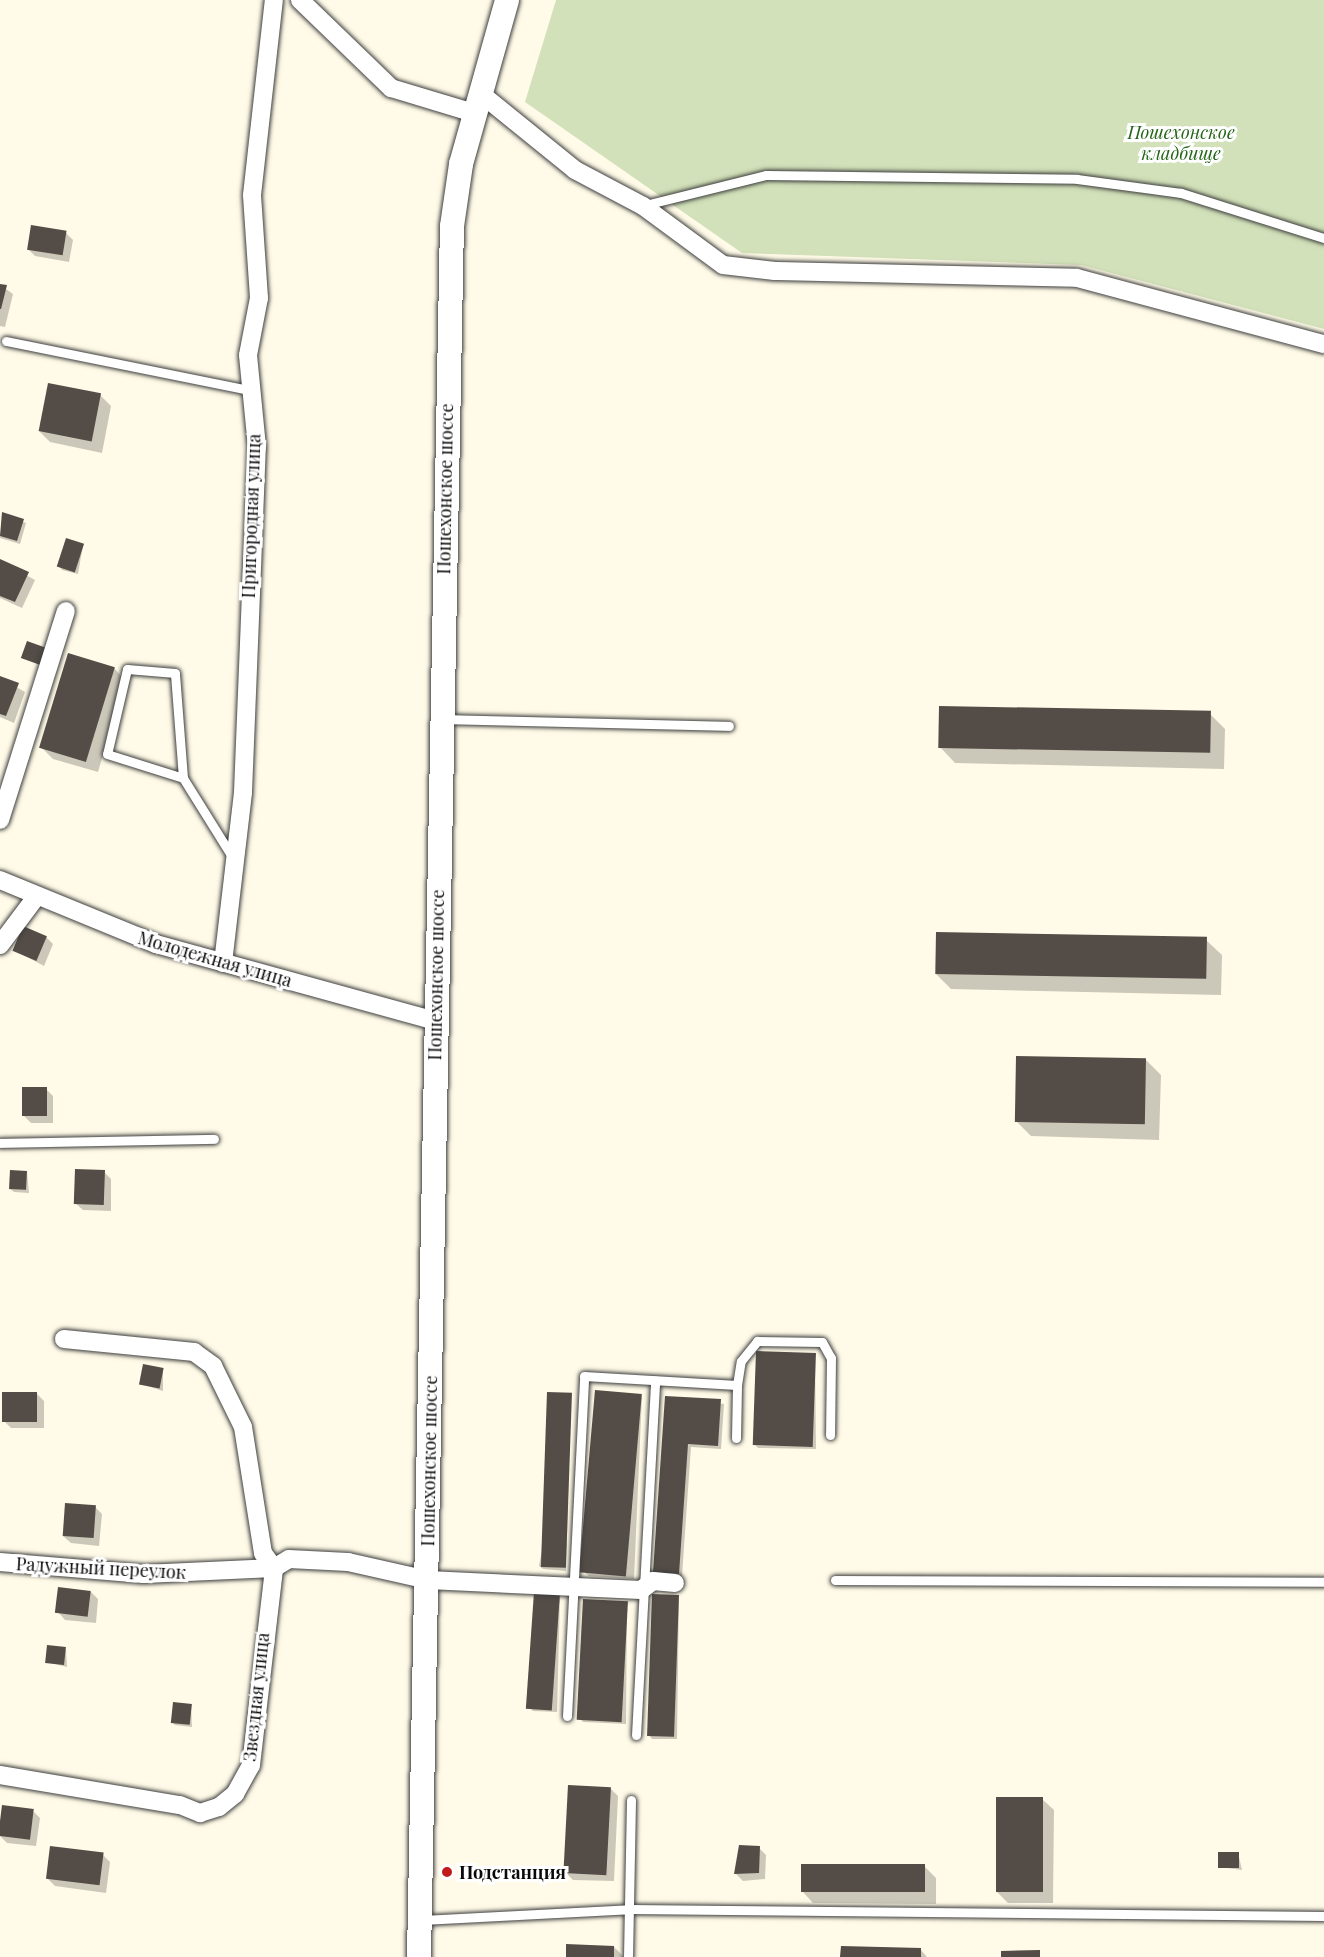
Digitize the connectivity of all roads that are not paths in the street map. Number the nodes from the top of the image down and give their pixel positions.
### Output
1 (274, 0) edge
2 (300, 0) edge
3 (507, 0) edge
4 (477, 103) junction
5 (643, 206) junction
6 (1324, 238) edge
7 (6, 341) dead end
8 (1324, 344) edge
9 (250, 390) junction
10 (66, 611) dead end
11 (439, 719) junction
12 (729, 726) dead end
13 (183, 778) junction
14 (0, 820) edge
15 (236, 862) junction
16 (0, 880) edge
17 (36, 897) junction
18 (0, 945) edge
19 (224, 963) junction
20 (436, 1021) junction
21 (214, 1139) dead end
22 (0, 1143) edge
23 (64, 1339) dead end
24 (655, 1381) junction
25 (737, 1385) junction
26 (830, 1435) dead end
27 (736, 1438) dead end
28 (0, 1562) edge
29 (274, 1568) junction
30 (428, 1580) junction
31 (835, 1580) dead end
32 (1324, 1582) edge
33 (675, 1583) dead end
34 (572, 1585) junction
35 (641, 1590) junction
36 (567, 1716) dead end
37 (636, 1735) dead end
38 (0, 1775) edge
39 (632, 1800) dead end
40 (629, 1909) junction
41 (1324, 1916) edge
42 (420, 1920) junction
43 (419, 1957) edge
44 (628, 1957) edge

1 - 9 street, Пригородная улица
2 - 4 street
3 - 4 street, Пошехонское шоссе
4 - 5 street
4 - 11 street, Пошехонское шоссе
5 - 6 lane
5 - 8 street
7 - 9 lane
9 - 15 street, Пригородная улица
10 - 14 street
11 - 12 lane
11 - 20 street, Пошехонское шоссе
13 - 13 lane
13 - 15 lane
15 - 19 street, Пригородная улица
16 - 17 street, Молодежная улица
17 - 18 street
17 - 19 street, Молодежная улица
19 - 20 street, Молодежная улица
20 - 30 street, Пошехонское шоссе
21 - 22 lane
23 - 29 street
24 - 25 lane
24 - 34 lane
24 - 35 lane
25 - 26 lane
25 - 27 lane
28 - 29 street, Радужный переулок
29 - 30 street, Радужный переулок
29 - 38 street, Звездная улица
30 - 34 street, Радужный переулок
30 - 42 street, Пошехонское шоссе
31 - 32 lane
33 - 35 street, Радужный переулок
34 - 35 street, Радужный переулок
34 - 36 lane
35 - 37 lane
39 - 40 lane
40 - 41 lane
40 - 42 lane
40 - 44 lane
42 - 43 street, Пошехонское шоссе

